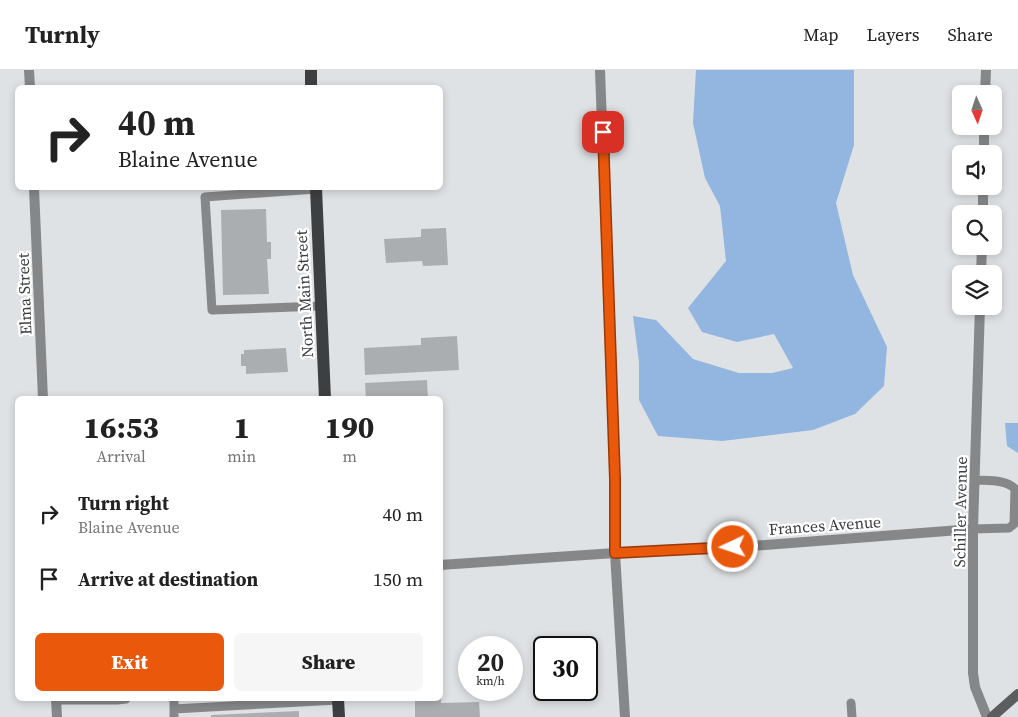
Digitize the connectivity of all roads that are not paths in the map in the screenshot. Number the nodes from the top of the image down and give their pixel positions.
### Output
1 (29, 70) edge
2 (311, 70) edge
3 (600, 70) edge
4 (986, 70) edge
5 (30, 85) edge
6 (311, 85) edge
7 (985, 85) edge
8 (34, 190) edge
9 (288, 190) edge
10 (316, 190) edge
11 (321, 306) junction
12 (980, 315) edge
13 (44, 396) edge
14 (325, 396) edge
15 (976, 480) junction
16 (974, 529) junction
17 (615, 553) junction
18 (443, 565) edge
19 (1018, 694) edge
20 (56, 701) edge
21 (315, 701) edge
22 (338, 701) edge
23 (851, 703) dead end
24 (174, 713) edge
25 (57, 717) edge
26 (339, 717) edge
27 (625, 717) edge
28 (852, 717) edge
29 (987, 717) edge
30 (992, 717) edge

1 - 5 street
2 - 6 main road
3 - 17 street
4 - 7 street
8 - 13 street, Elma Street
9 - 11 lane
10 - 11 main road, North Main Street
11 - 14 main road, North Main Street
12 - 15 street, Schiller Avenue
15 - 16 street, Schiller Avenue
15 - 16 lane
16 - 17 street, Frances Avenue
16 - 29 street, Schiller Avenue
17 - 18 street, Frances Avenue
17 - 27 street
19 - 30 street
20 - 25 street
21 - 24 lane
22 - 26 main road
23 - 28 lane

